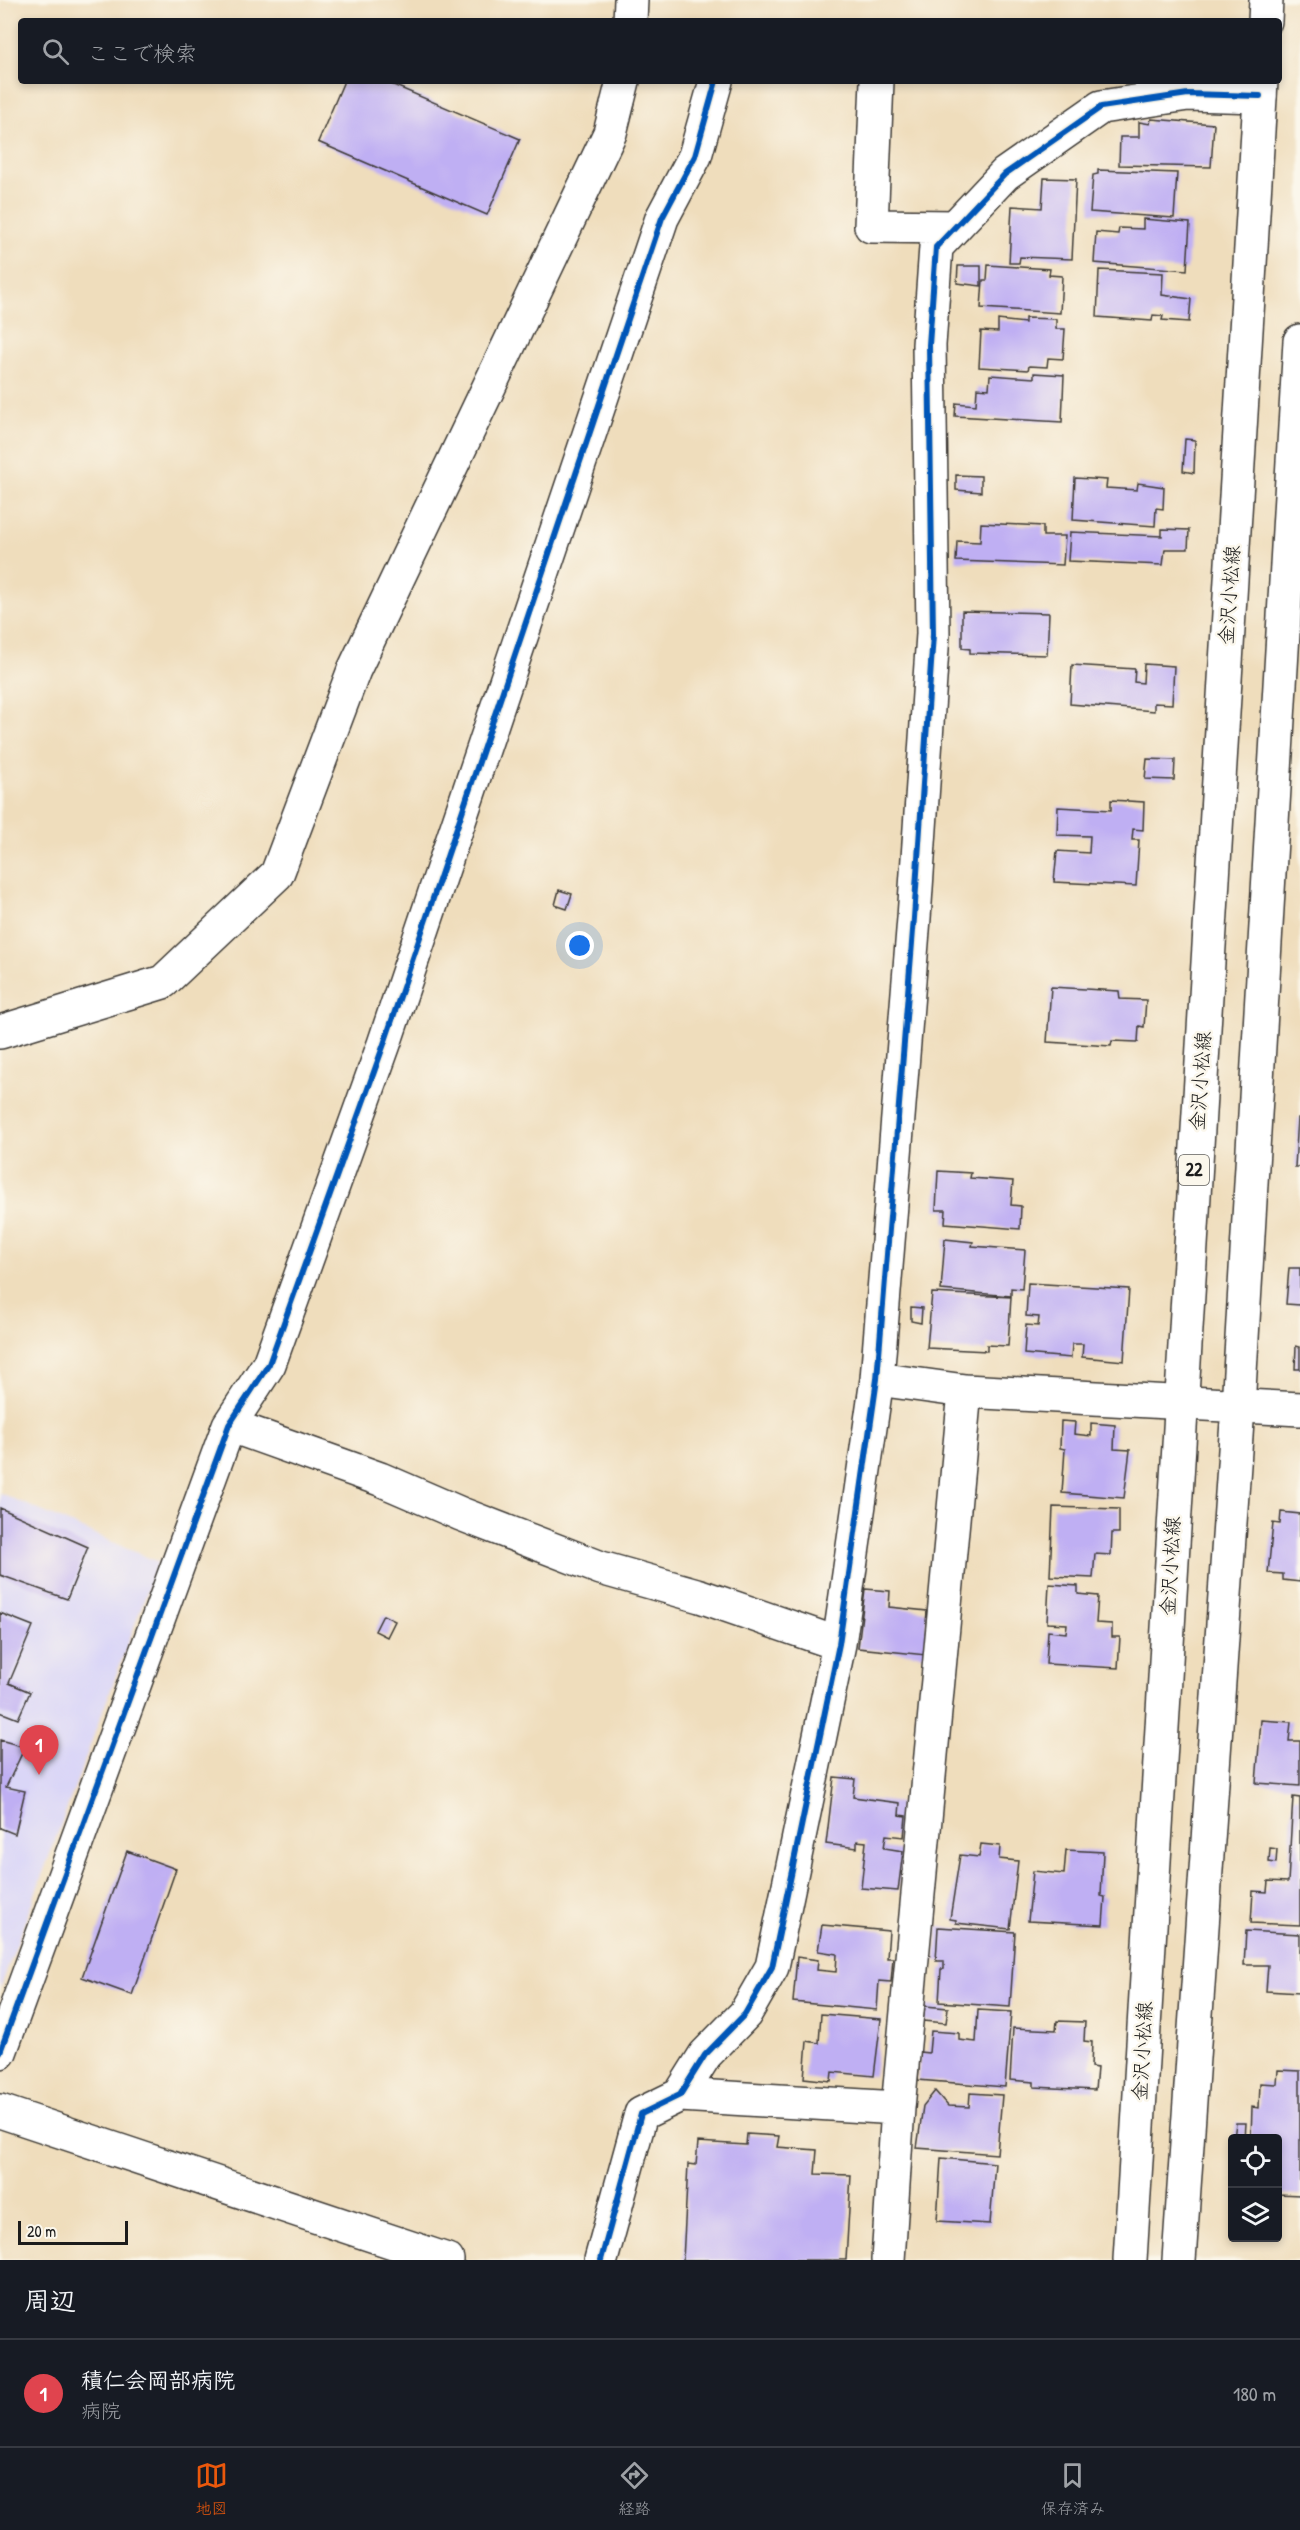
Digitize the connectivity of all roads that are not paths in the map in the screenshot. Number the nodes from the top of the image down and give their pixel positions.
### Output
1 (631, 0) edge
2 (1266, 0) edge
3 (630, 18) edge
4 (1265, 18) edge
5 (622, 84) edge
6 (715, 84) edge
7 (877, 84) edge
8 (1261, 89) edge
9 (955, 227) junction
10 (1300, 341) edge
11 (1291, 653) edge
12 (0, 1032) edge
13 (877, 1379) junction
14 (965, 1391) junction
15 (1180, 1401) junction
16 (1238, 1407) junction
17 (1300, 1409) edge
18 (229, 1425) junction
19 (839, 1644) junction
20 (0, 2052) edge
21 (680, 2095) junction
22 (897, 2108) junction
23 (0, 2111) edge
24 (447, 2260) edge
25 (601, 2260) edge
26 (888, 2260) edge
27 (1130, 2260) edge
28 (1179, 2260) edge

1 - 3 street
2 - 4 street
5 - 12 street
6 - 18 street
7 - 9 street
8 - 9 street
8 - 15 street, 金沢小松線 / 22
9 - 13 street
10 - 11 street
11 - 16 street
13 - 14 street
13 - 19 street
14 - 15 street
14 - 22 street
15 - 16 street
15 - 27 street, 金沢小松線 / 22
16 - 17 street
16 - 28 street
18 - 19 street
18 - 20 street
19 - 21 street
21 - 22 street
21 - 25 street
22 - 26 street
23 - 24 street

